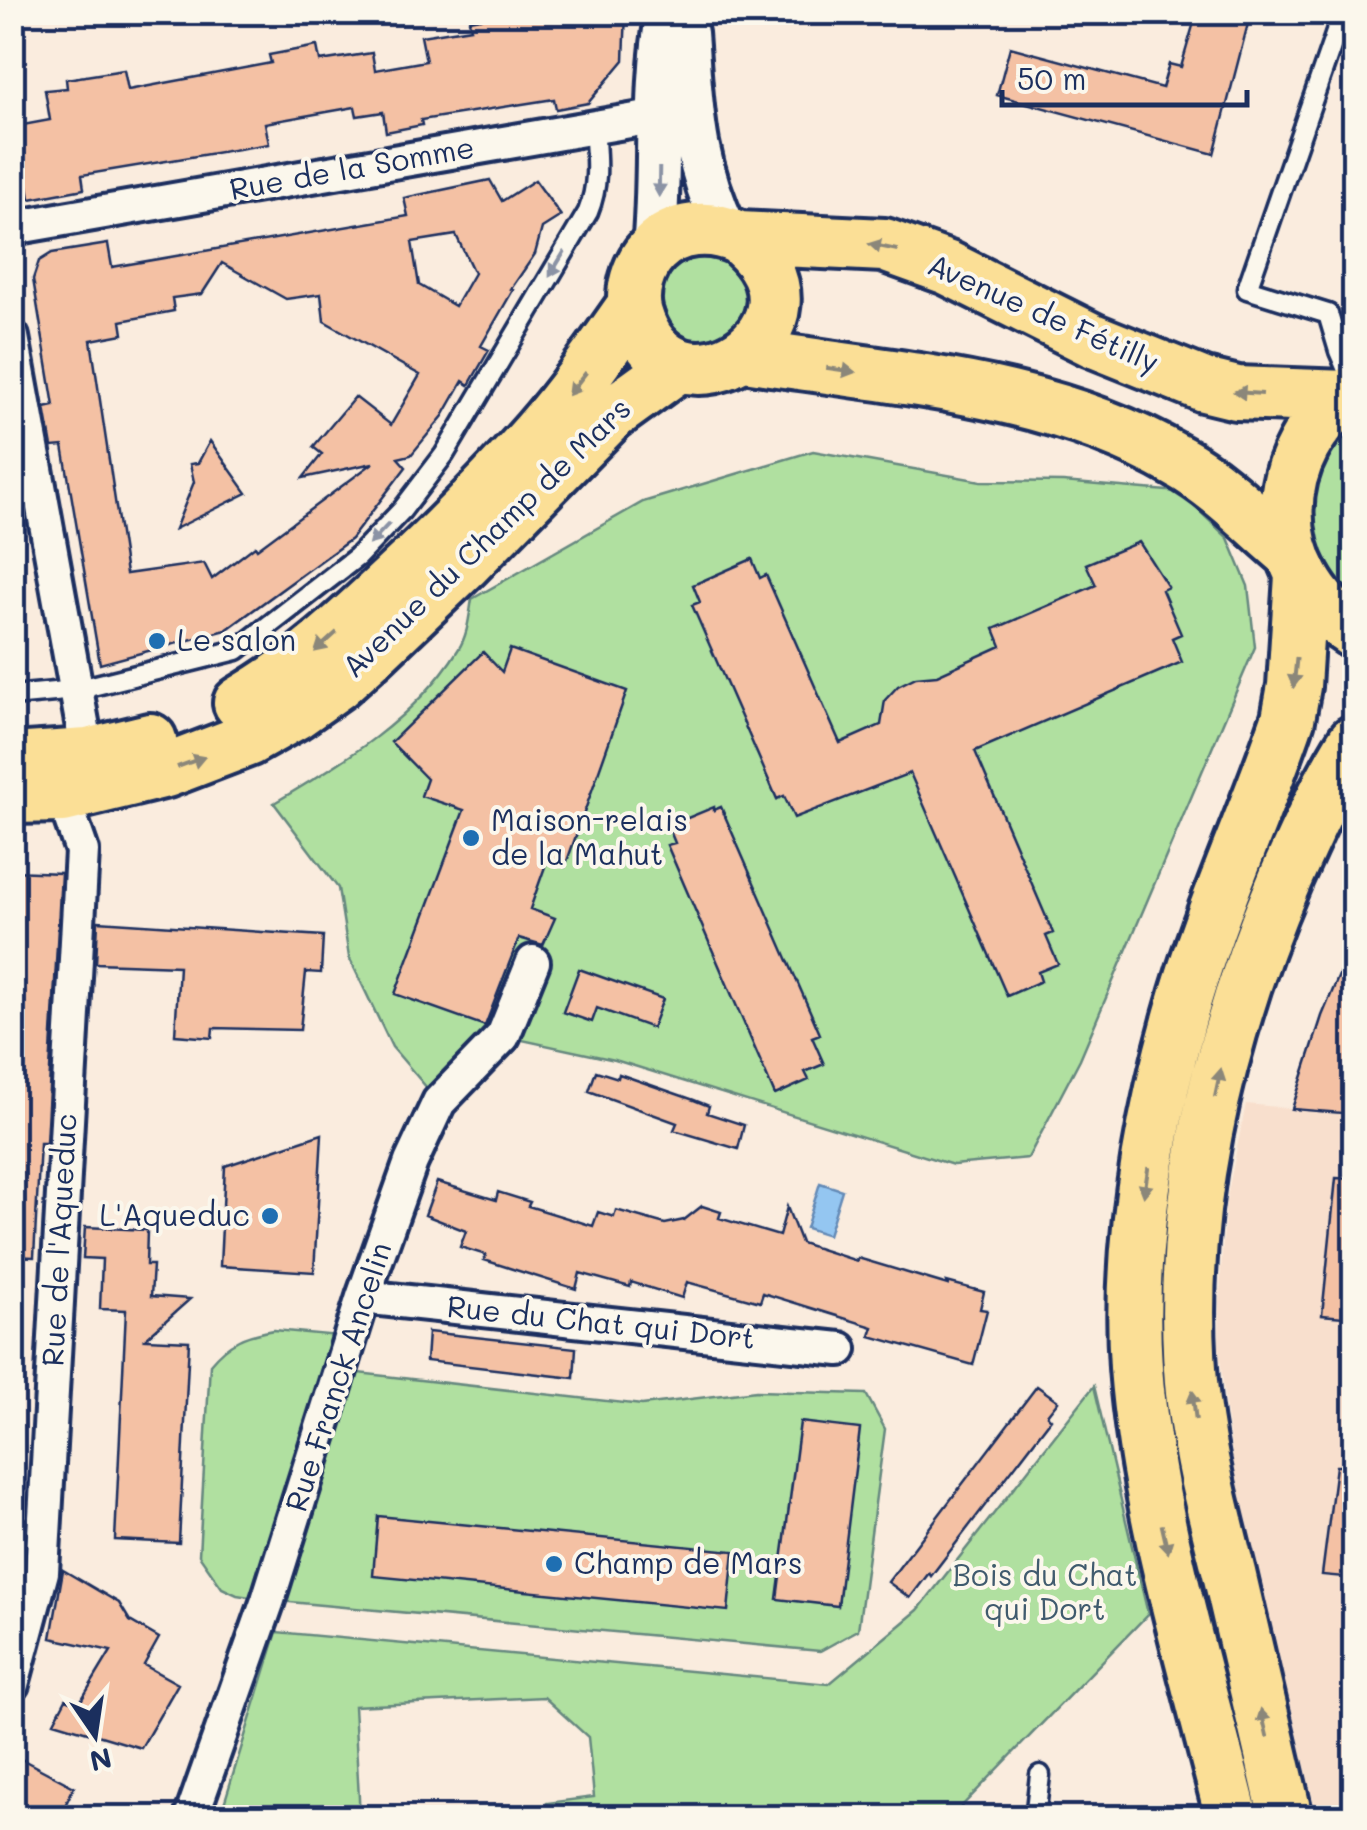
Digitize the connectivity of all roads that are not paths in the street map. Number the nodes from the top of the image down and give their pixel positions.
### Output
1 (668, 12) edge
2 (683, 12) edge
3 (1343, 12) edge
4 (675, 113) junction
5 (594, 126) junction
6 (12, 228) edge
7 (732, 235) junction
8 (654, 248) junction
9 (634, 305) junction
10 (12, 337) edge
11 (745, 356) junction
12 (678, 364) junction
13 (1352, 392) edge
14 (1297, 564) junction
15 (1354, 632) edge
16 (76, 690) junction
17 (12, 696) edge
18 (1354, 742) edge
19 (12, 760) edge
20 (76, 776) junction
21 (12, 797) edge
22 (533, 962) dead end
23 (363, 1297) junction
24 (840, 1349) dead end
25 (12, 1684) edge
26 (1040, 1775) dead end
27 (191, 1818) edge
28 (1035, 1818) edge
29 (1232, 1818) edge
30 (1286, 1818) edge

1 - 4 street
2 - 4 street
3 - 13 lane
4 - 5 street, Rue de la Somme
4 - 7 street
4 -> 8 street
5 - 6 street, Rue de la Somme
5 -> 16 lane
7 - 8 main road
7 - 11 main road
13 -> 7 main road, Avenue de Fétilly
8 - 9 main road
9 - 12 main road
9 -> 20 main road, Avenue du Champ de Mars
10 - 16 street, Rue de l'Aqueduc
11 - 12 main road
11 -> 14 main road
20 -> 12 main road, Avenue du Champ de Mars
13 - 14 main road
14 - 15 main road
14 -> 29 main road
16 - 17 lane
16 - 20 street, Rue de l'Aqueduc
30 -> 18 main road
19 - 20 main road, Avenue du Champ de Mars
20 - 21 main road, Avenue du Champ de Mars
20 - 25 street, Rue de l'Aqueduc
22 - 23 street, Rue Franck Ancelin
23 - 24 street, Rue du Chat qui Dort
23 - 27 street, Rue Franck Ancelin
26 - 28 lane

